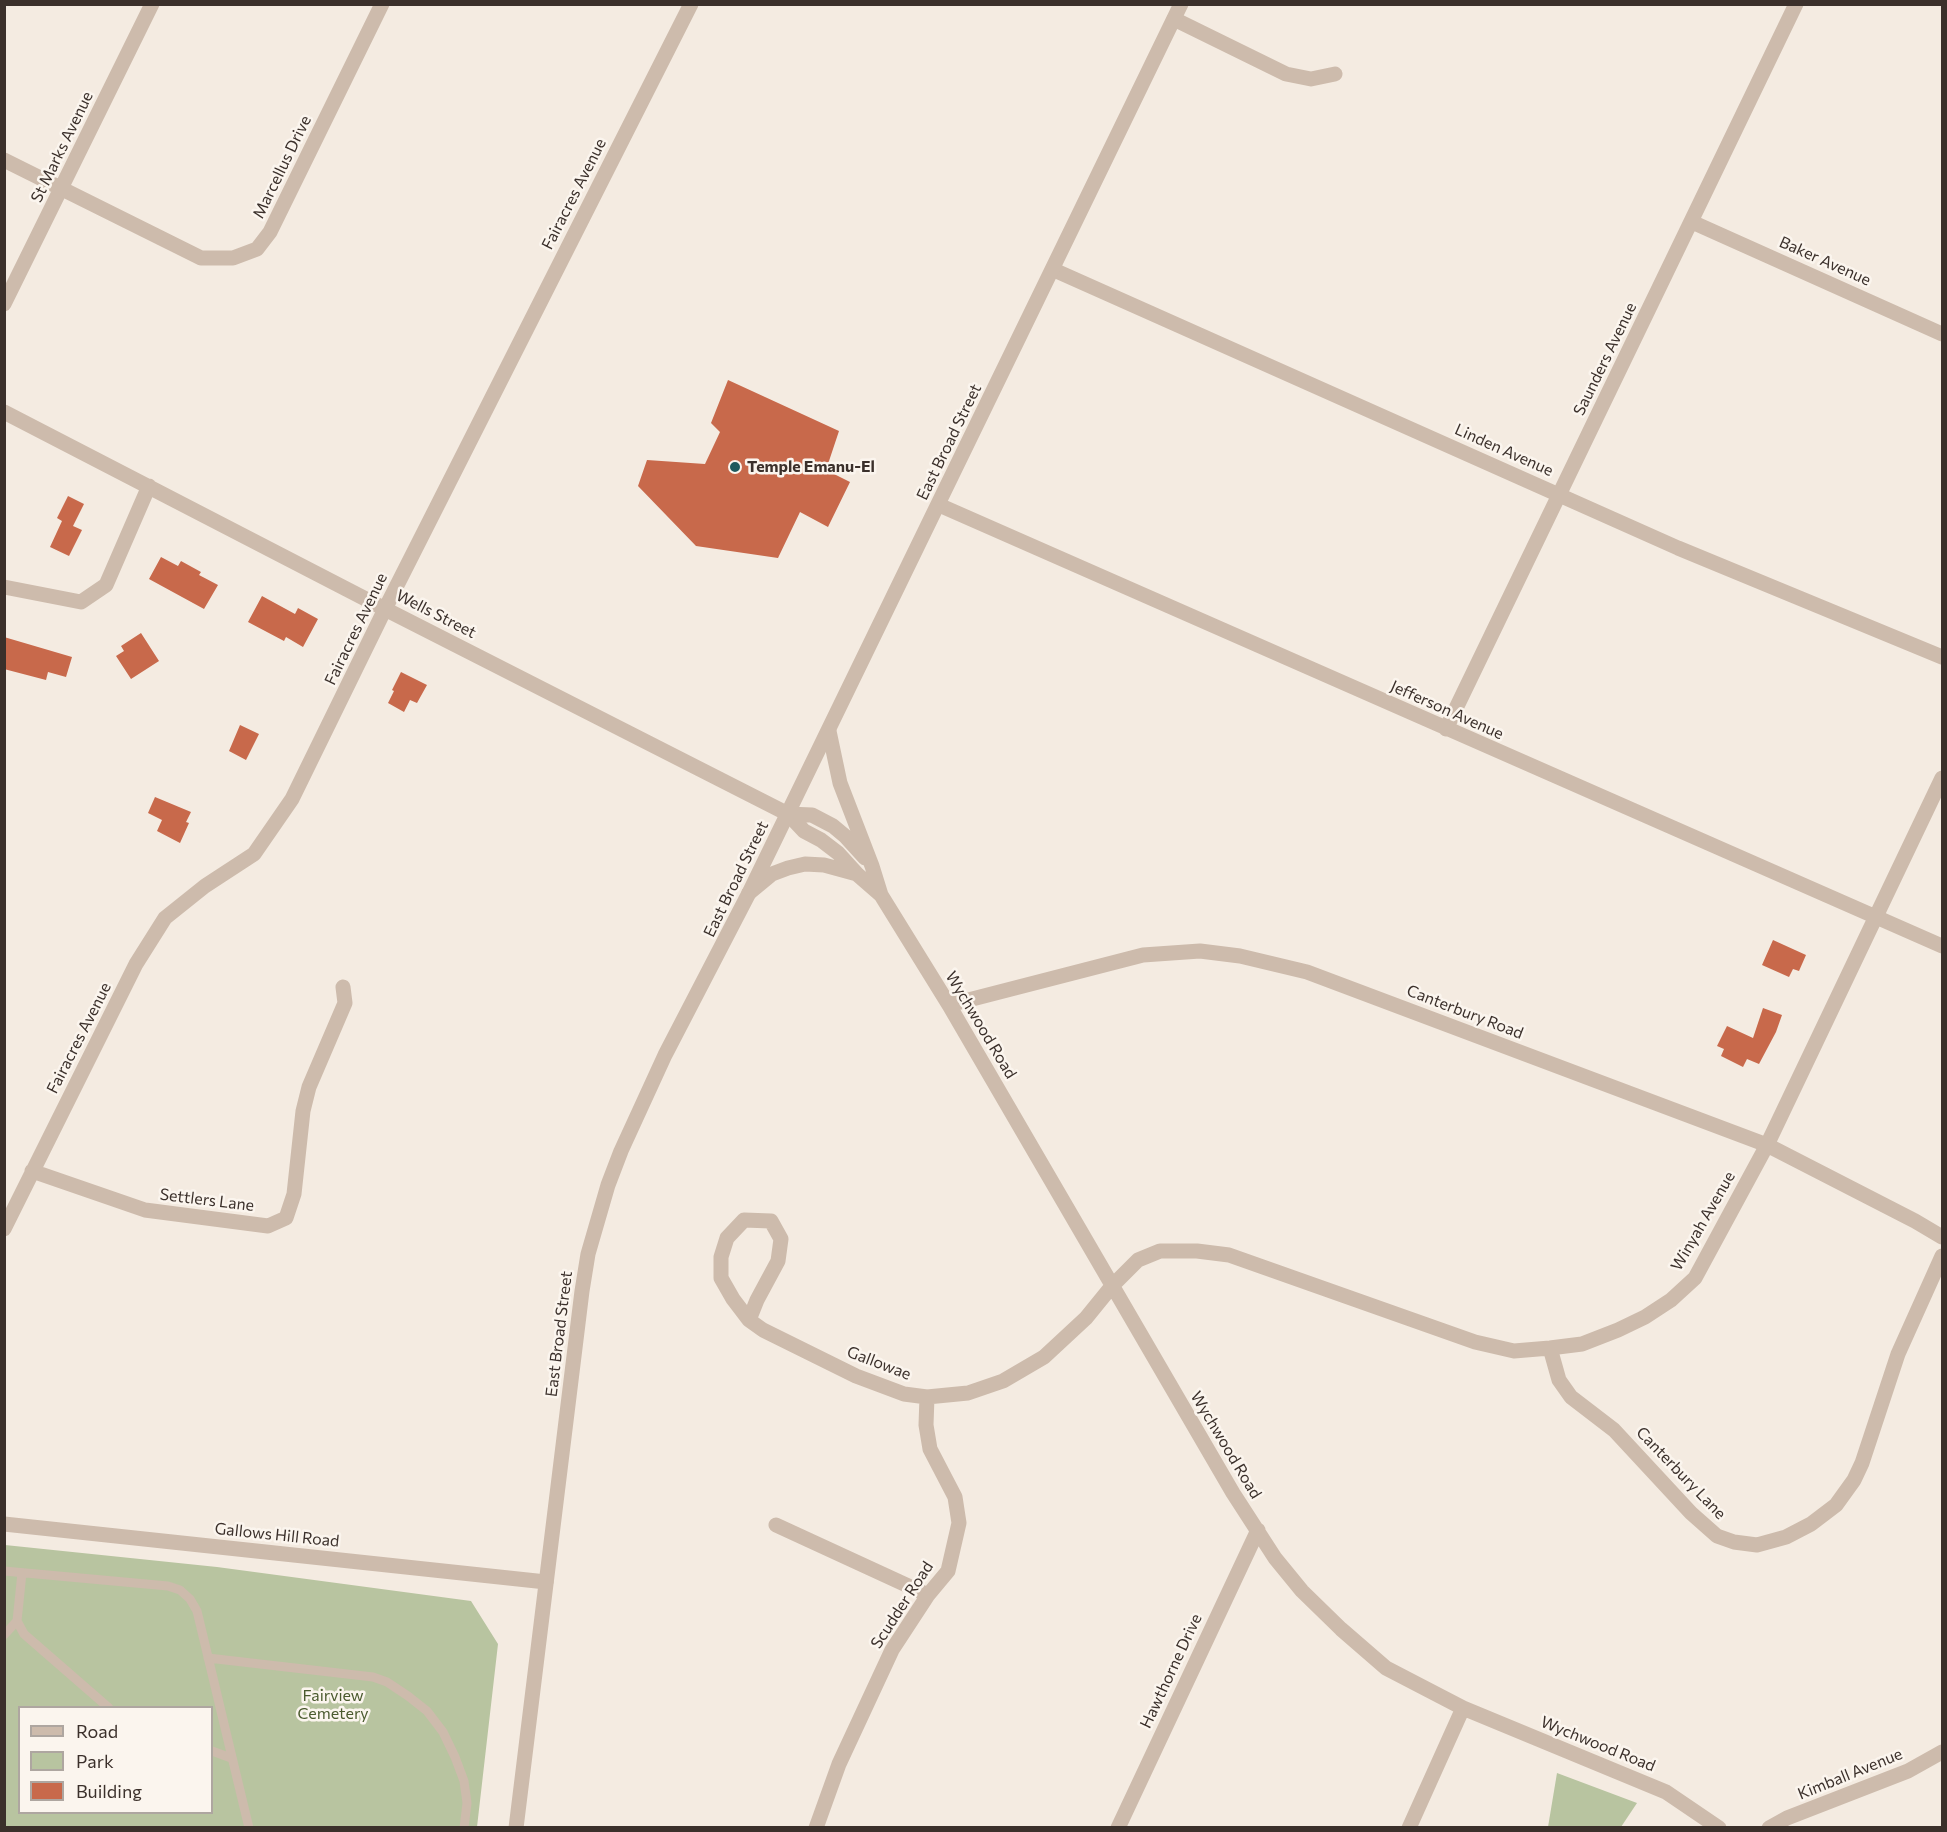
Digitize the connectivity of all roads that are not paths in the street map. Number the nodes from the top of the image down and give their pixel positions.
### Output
1 (152, 4) edge
2 (382, 4) edge
3 (691, 4) edge
4 (1181, 4) edge
5 (1796, 4) edge
6 (1174, 19) junction
7 (1335, 74) dead end
8 (4, 159) edge
9 (62, 188) junction
10 (1692, 222) junction
11 (1054, 270) junction
12 (4, 304) edge
13 (1942, 334) edge
14 (4, 412) edge
15 (148, 486) junction
16 (1558, 494) junction
17 (939, 505) junction
18 (4, 587) edge
19 (385, 609) junction
20 (1942, 657) edge
21 (1446, 729) junction
22 (829, 731) junction
23 (1942, 778) edge
24 (788, 813) junction
25 (872, 866) junction
26 (858, 875) junction
27 (749, 893) junction
28 (881, 895) junction
29 (1876, 916) junction
30 (1942, 946) edge
31 (344, 987) dead end
32 (949, 1005) junction
33 (1767, 1145) junction
34 (32, 1171) junction
35 (4, 1229) edge
36 (1942, 1238) edge
37 (1942, 1256) edge
38 (1112, 1286) junction
39 (749, 1320) junction
40 (1550, 1348) junction
41 (927, 1397) junction
42 (4, 1524) edge
43 (776, 1525) dead end
44 (1257, 1530) junction
45 (4, 1571) edge
46 (22, 1573) junction
47 (546, 1582) junction
48 (928, 1595) junction
49 (17, 1622) junction
50 (4, 1635) edge
51 (208, 1658) junction
52 (109, 1706) edge
53 (1463, 1708) junction
54 (213, 1751) edge
55 (1942, 1752) edge
56 (231, 1758) junction
57 (249, 1827) edge
58 (464, 1827) edge
59 (516, 1827) edge
60 (816, 1827) edge
61 (1118, 1827) edge
62 (1409, 1827) edge
63 (1719, 1827) edge
64 (1769, 1827) edge

1 - 9 street, St Marks Avenue
2 - 9 street, Marcellus Drive
3 - 19 street, Fairacres Avenue
4 - 6 street, East Broad Street
5 - 10 street, Saunders Avenue
6 - 7 street
6 - 11 street, East Broad Street
8 - 9 street, Marcellus Drive
9 - 12 street, St Marks Avenue
10 - 13 street, Baker Avenue
10 - 16 street, Saunders Avenue
11 - 16 street, Linden Avenue
11 - 17 street, East Broad Street
14 - 15 street, Wells Street
15 - 18 street
15 - 19 street, Wells Street
16 - 20 street, Linden Avenue
16 - 21 street, Saunders Avenue
17 - 21 street, Jefferson Avenue
17 - 22 street, East Broad Street
19 - 24 street, Wells Street
19 - 34 street, Fairacres Avenue
21 - 29 street, Jefferson Avenue
22 - 24 street, East Broad Street
22 - 25 street, Wychwood Road
23 - 29 street, Winyah Avenue
24 - 25 street, Wychwood Road
24 - 26 street, Wychwood Road
24 - 27 street, East Broad Street
25 - 28 street, Wychwood Road
26 - 27 street, Wychwood Road
26 - 28 street, Wychwood Road
27 - 47 street, East Broad Street
28 - 32 street, Wychwood Road
29 - 30 street, Jefferson Avenue
29 - 33 street, Winyah Avenue
31 - 34 street, Settlers Lane
32 - 33 street, Canterbury Road
32 - 38 street, Wychwood Road
33 - 36 street, Canterbury Road
33 - 40 street, Winyah Avenue
34 - 35 street, Fairacres Avenue
37 - 40 street, Canterbury Lane
38 - 40 street, Winyah Avenue
38 - 41 street, Gallowae
38 - 44 street, Wychwood Road
39 - 39 street, Gallowae
39 - 41 street, Gallowae
41 - 48 street, Scudder Road
42 - 47 street, Gallows Hill Road
43 - 48 street
44 - 53 street, Wychwood Road
44 - 61 street, Hawthorne Drive
45 - 46 lane
46 - 49 lane
46 - 51 lane
47 - 59 street, East Broad Street
48 - 60 street, Scudder Road
49 - 50 lane
49 - 52 lane
51 - 56 lane
51 - 58 lane
53 - 62 street
53 - 63 street, Wychwood Road
54 - 56 lane
55 - 64 street, Kimball Avenue
56 - 57 lane

